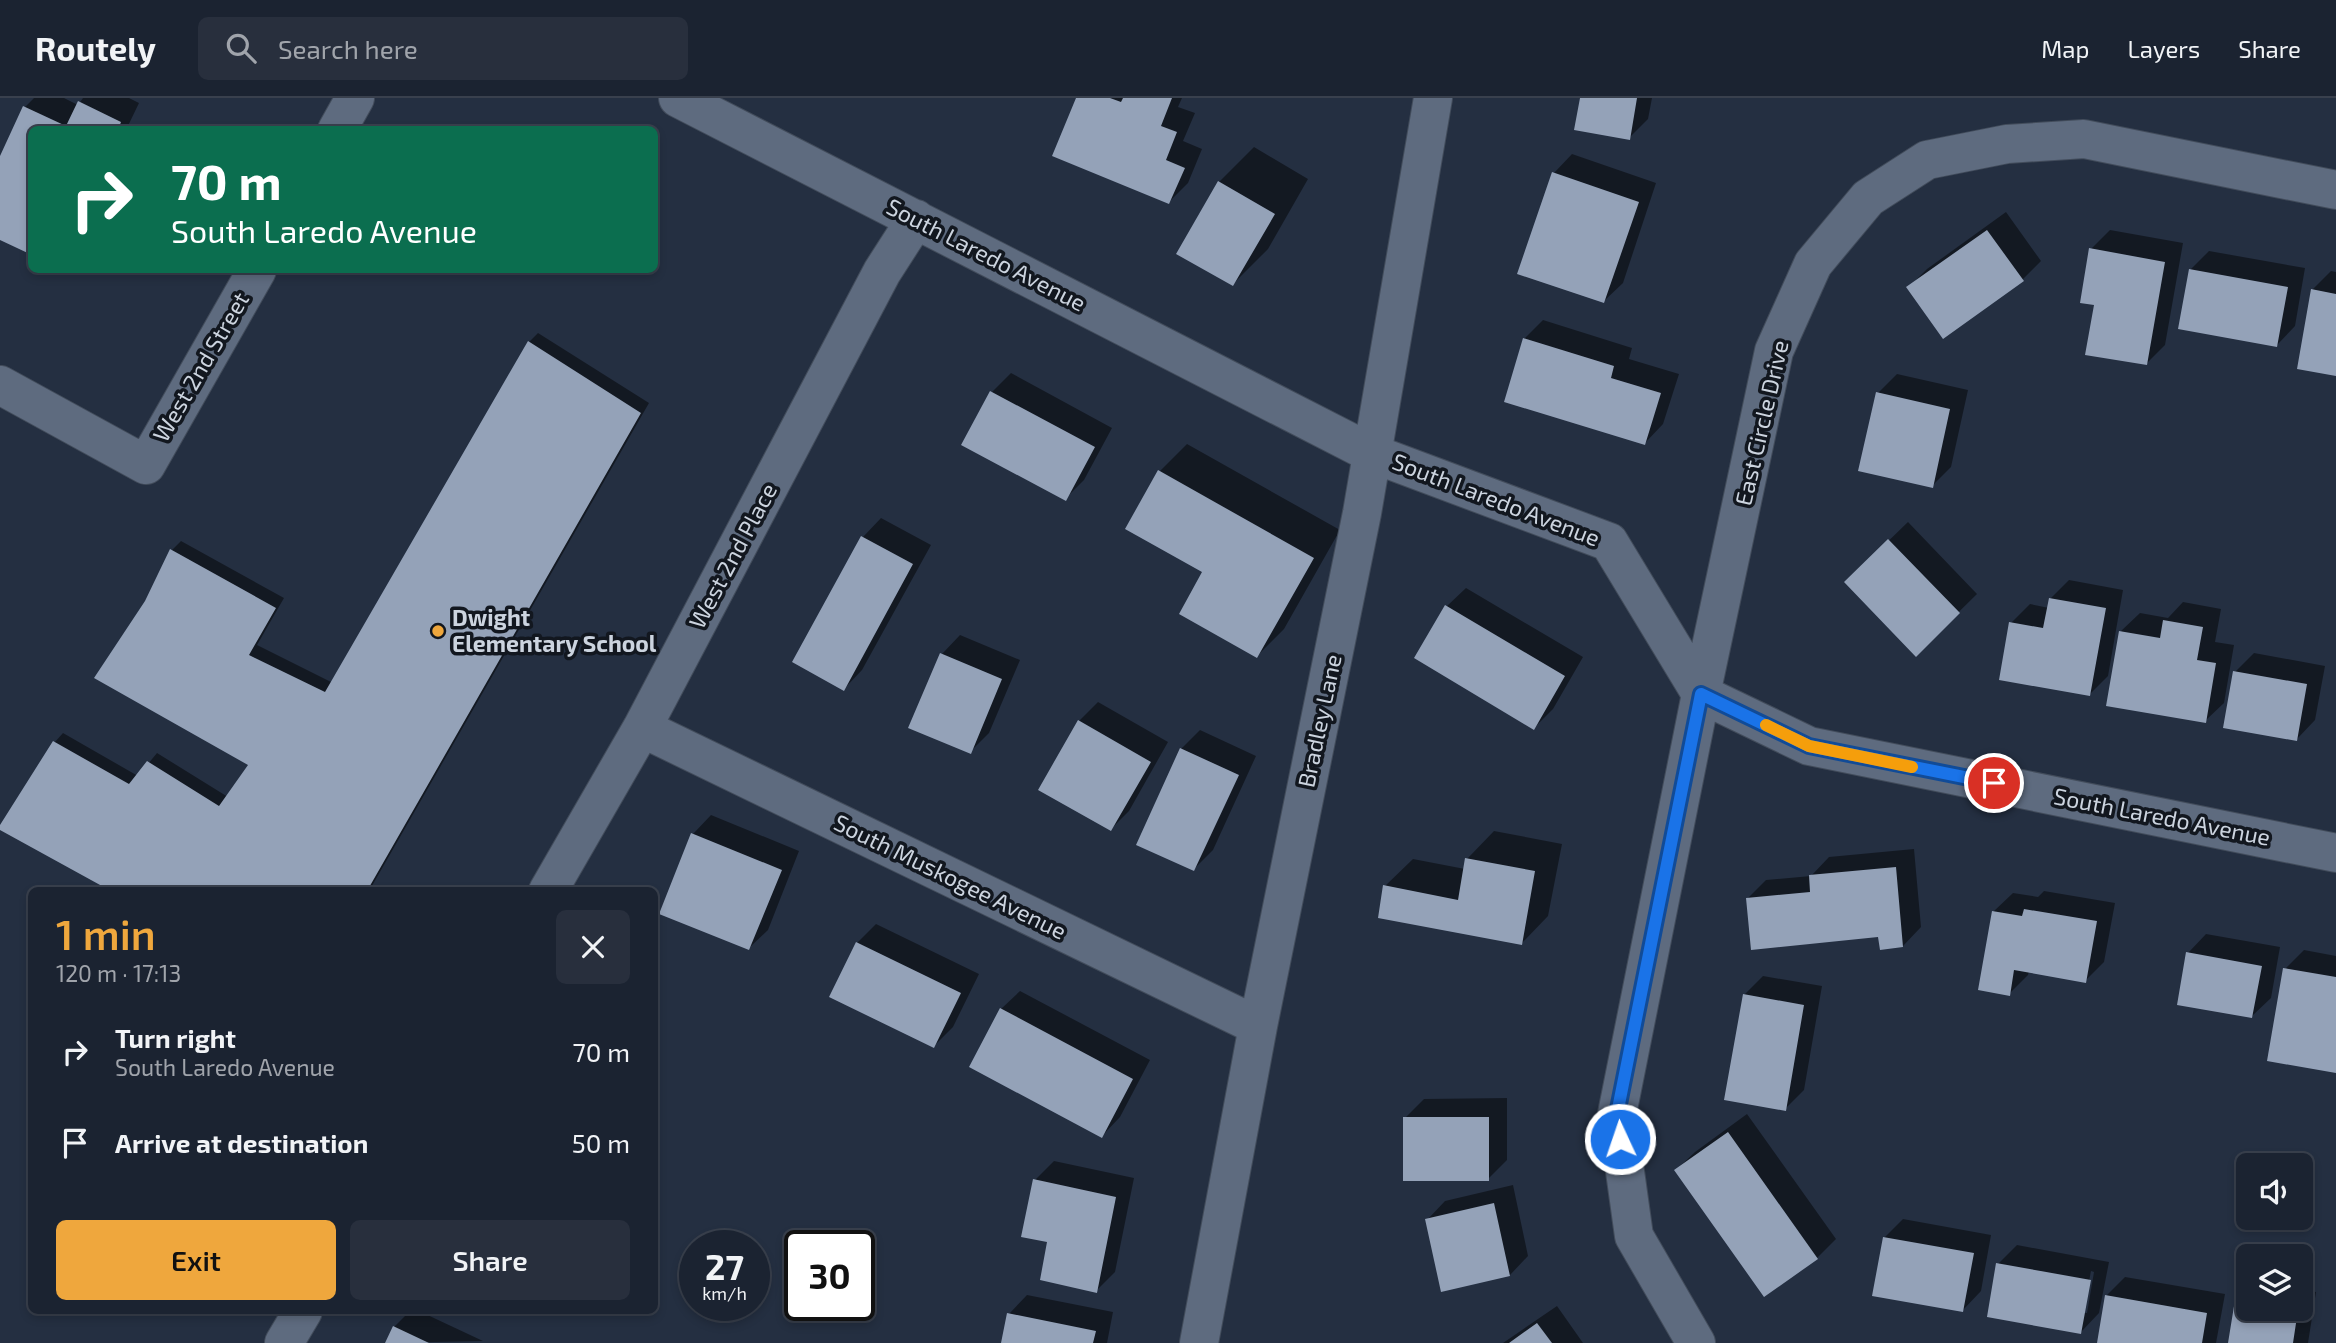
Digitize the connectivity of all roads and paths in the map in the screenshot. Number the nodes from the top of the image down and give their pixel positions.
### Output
1 (355, 98) edge
2 (678, 98) edge
3 (1433, 98) edge
4 (339, 126) edge
5 (2336, 190) edge
6 (916, 219) junction
7 (255, 273) edge
8 (0, 385) edge
9 (1371, 453) junction
10 (1701, 694) junction
11 (642, 728) junction
12 (2336, 853) edge
13 (550, 887) edge
14 (1258, 1026) junction
15 (301, 1314) edge
16 (284, 1343) edge
17 (1199, 1343) edge
18 (1696, 1343) edge

1 - 4 street
2 - 6 street, South Laredo Avenue
3 - 9 street, Bradley Lane
5 - 10 street, East Circle Drive
6 - 9 street, South Laredo Avenue
6 - 11 street, West 2nd Place
7 - 8 street, West 2nd Street
9 - 10 street, South Laredo Avenue
9 - 14 street, Bradley Lane
10 - 12 street, South Laredo Avenue
10 - 18 street, East Circle Drive
11 - 13 street, West 2nd Place
11 - 14 street, South Muskogee Avenue
14 - 17 street, Bradley Lane
15 - 16 street

